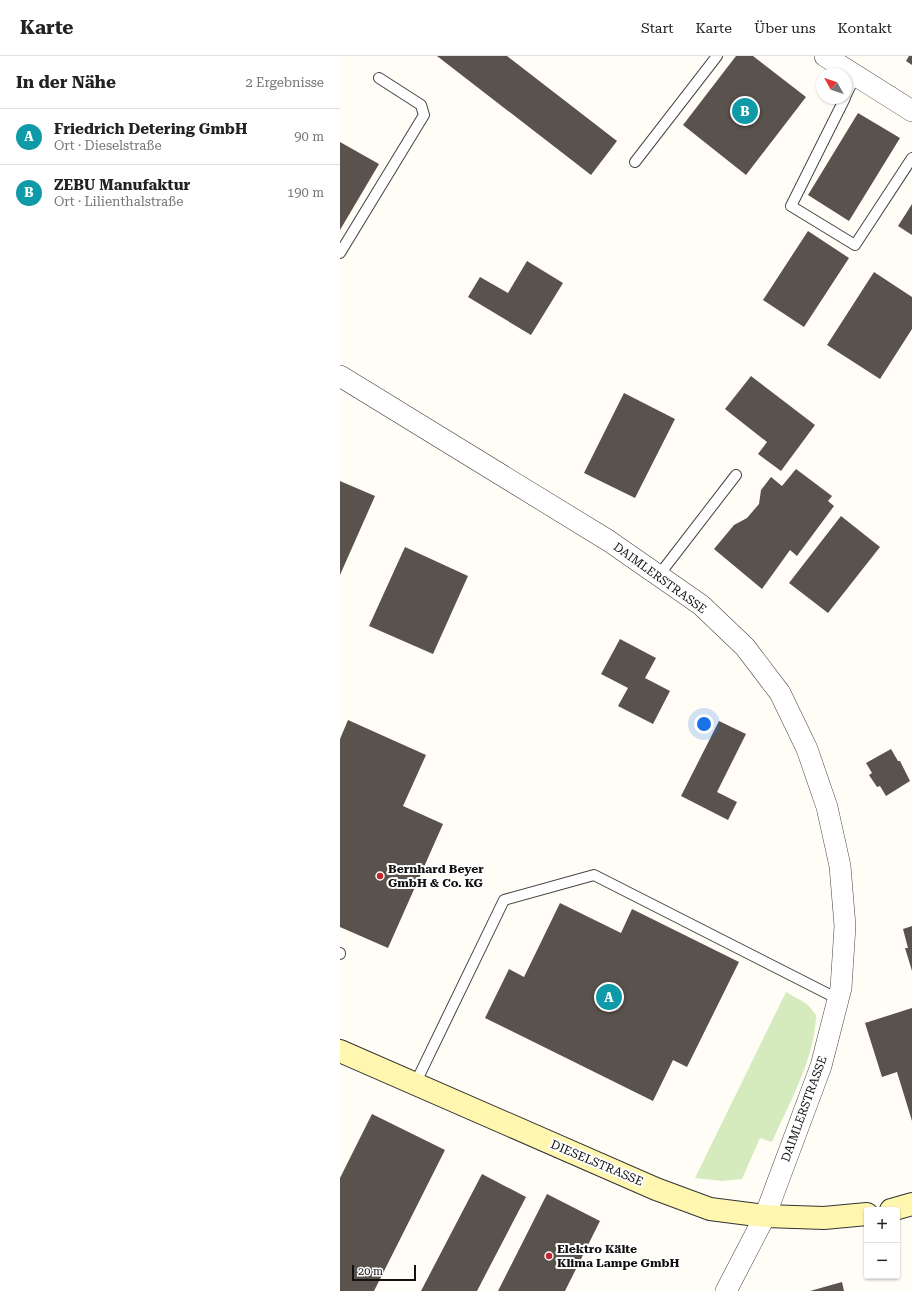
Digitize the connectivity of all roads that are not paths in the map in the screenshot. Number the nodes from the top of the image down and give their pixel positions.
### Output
1 (717, 56) edge
2 (825, 56) edge
3 (856, 76) junction
4 (379, 78) dead end
5 (852, 84) edge
6 (842, 104) edge
7 (912, 111) edge
8 (912, 158) edge
9 (635, 162) dead end
10 (340, 253) edge
11 (340, 376) edge
12 (736, 475) dead end
13 (659, 575) junction
14 (838, 999) junction
15 (340, 1051) edge
16 (415, 1084) junction
17 (912, 1204) edge
18 (900, 1207) edge
19 (864, 1214) edge
20 (765, 1216) junction
21 (726, 1291) edge

1 - 9 lane
2 - 3 street
3 - 5 lane
3 - 7 street
4 - 10 lane
6 - 8 lane
11 - 13 street, DAIMLERSTRASSE
12 - 13 lane
13 - 14 street, DAIMLERSTRASSE
14 - 16 lane
14 - 20 street, DAIMLERSTRASSE
15 - 16 street, DIESELSTRASSE
16 - 20 street, DIESELSTRASSE
17 - 18 street
19 - 20 street, DIESELSTRASSE
20 - 21 street, DAIMLERSTRASSE

